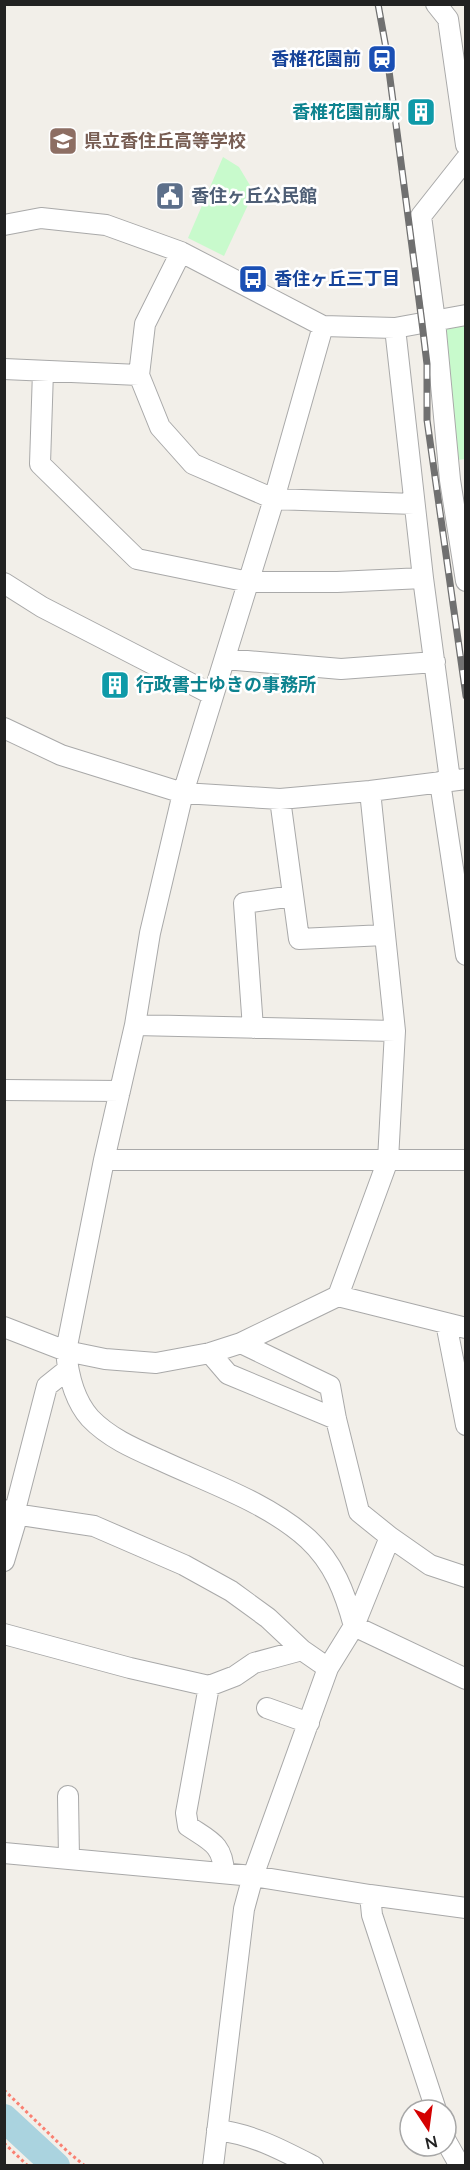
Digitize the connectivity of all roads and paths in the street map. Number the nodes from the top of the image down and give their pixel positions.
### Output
1 (450, 12) edge
2 (465, 145) edge
3 (465, 159) edge
4 (4, 225) edge
5 (181, 252) junction
6 (465, 315) edge
7 (435, 321) junction
8 (323, 326) junction
9 (395, 328) junction
10 (4, 369) edge
11 (43, 371) junction
12 (139, 375) junction
13 (274, 499) junction
14 (414, 504) junction
15 (423, 578) junction
16 (465, 581) edge
17 (249, 582) junction
18 (4, 583) edge
19 (225, 659) junction
20 (435, 662) junction
21 (213, 695) junction
22 (4, 728) edge
23 (452, 780) edge
24 (370, 791) junction
25 (183, 793) junction
26 (280, 799) junction
27 (293, 896) junction
28 (385, 935) junction
29 (465, 955) edge
30 (135, 1025) junction
31 (253, 1028) junction
32 (395, 1031) junction
33 (4, 1090) edge
34 (120, 1091) junction
35 (104, 1160) junction
36 (388, 1160) junction
37 (465, 1160) edge
38 (338, 1296) junction
39 (446, 1323) junction
40 (4, 1327) edge
41 (465, 1328) edge
42 (241, 1343) junction
43 (210, 1353) junction
44 (67, 1360) junction
45 (336, 1419) junction
46 (465, 1425) edge
47 (9, 1512) edge
48 (390, 1536) junction
49 (4, 1562) edge
50 (465, 1577) edge
51 (354, 1626) junction
52 (4, 1634) edge
53 (302, 1650) junction
54 (328, 1668) junction
55 (465, 1679) edge
56 (209, 1686) junction
57 (267, 1708) dead end
58 (309, 1723) junction
59 (68, 1796) dead end
60 (4, 1853) edge
61 (69, 1859) junction
62 (224, 1873) junction
63 (253, 1875) junction
64 (370, 1896) junction
65 (465, 1908) edge
66 (4, 2090) edge
67 (432, 2098) edge
68 (217, 2130) junction
69 (4, 2143) edge
70 (28, 2166) edge
71 (85, 2166) edge
72 (213, 2166) edge
73 (313, 2166) edge

1 - 2 street
3 - 7 street
4 - 5 street
5 - 8 street
5 - 12 street
6 - 7 street
7 - 9 street
7 - 16 street
8 - 9 street
8 - 13 street
9 - 14 street
10 - 11 street
11 - 12 street
11 - 17 street
12 - 13 street
13 - 14 street
13 - 17 street
14 - 15 street
15 - 17 street
15 - 20 street
17 - 19 street
18 - 21 street
19 - 20 street
19 - 21 street
20 - 23 street
21 - 25 street
22 - 25 street
23 - 24 street
23 - 29 street
24 - 26 street
24 - 28 street
25 - 26 street
25 - 30 street
26 - 27 street
27 - 28 street
27 - 31 street
28 - 32 street
30 - 31 street
30 - 34 street
31 - 32 street
32 - 36 street
33 - 34 street
34 - 35 street
35 - 36 street
35 - 44 street
36 - 37 street
36 - 38 street
38 - 39 street
38 - 42 street
39 - 41 street
39 - 46 street
40 - 44 street
42 - 43 street
42 - 45 street
43 - 44 street
43 - 45 street
44 - 47 street
44 - 51 street
45 - 48 street
47 - 49 street
47 - 53 street
48 - 50 street
48 - 51 street
51 - 54 street
51 - 55 street
52 - 56 street
53 - 54 street
53 - 56 street
54 - 58 street
56 - 62 street
57 - 58 street
58 - 63 street
59 - 61 street
60 - 61 street
61 - 62 street
62 - 63 street
63 - 64 street
63 - 68 street
64 - 65 street
64 - 67 street
66 - 71 path
68 - 72 street
68 - 73 street
69 - 70 path

